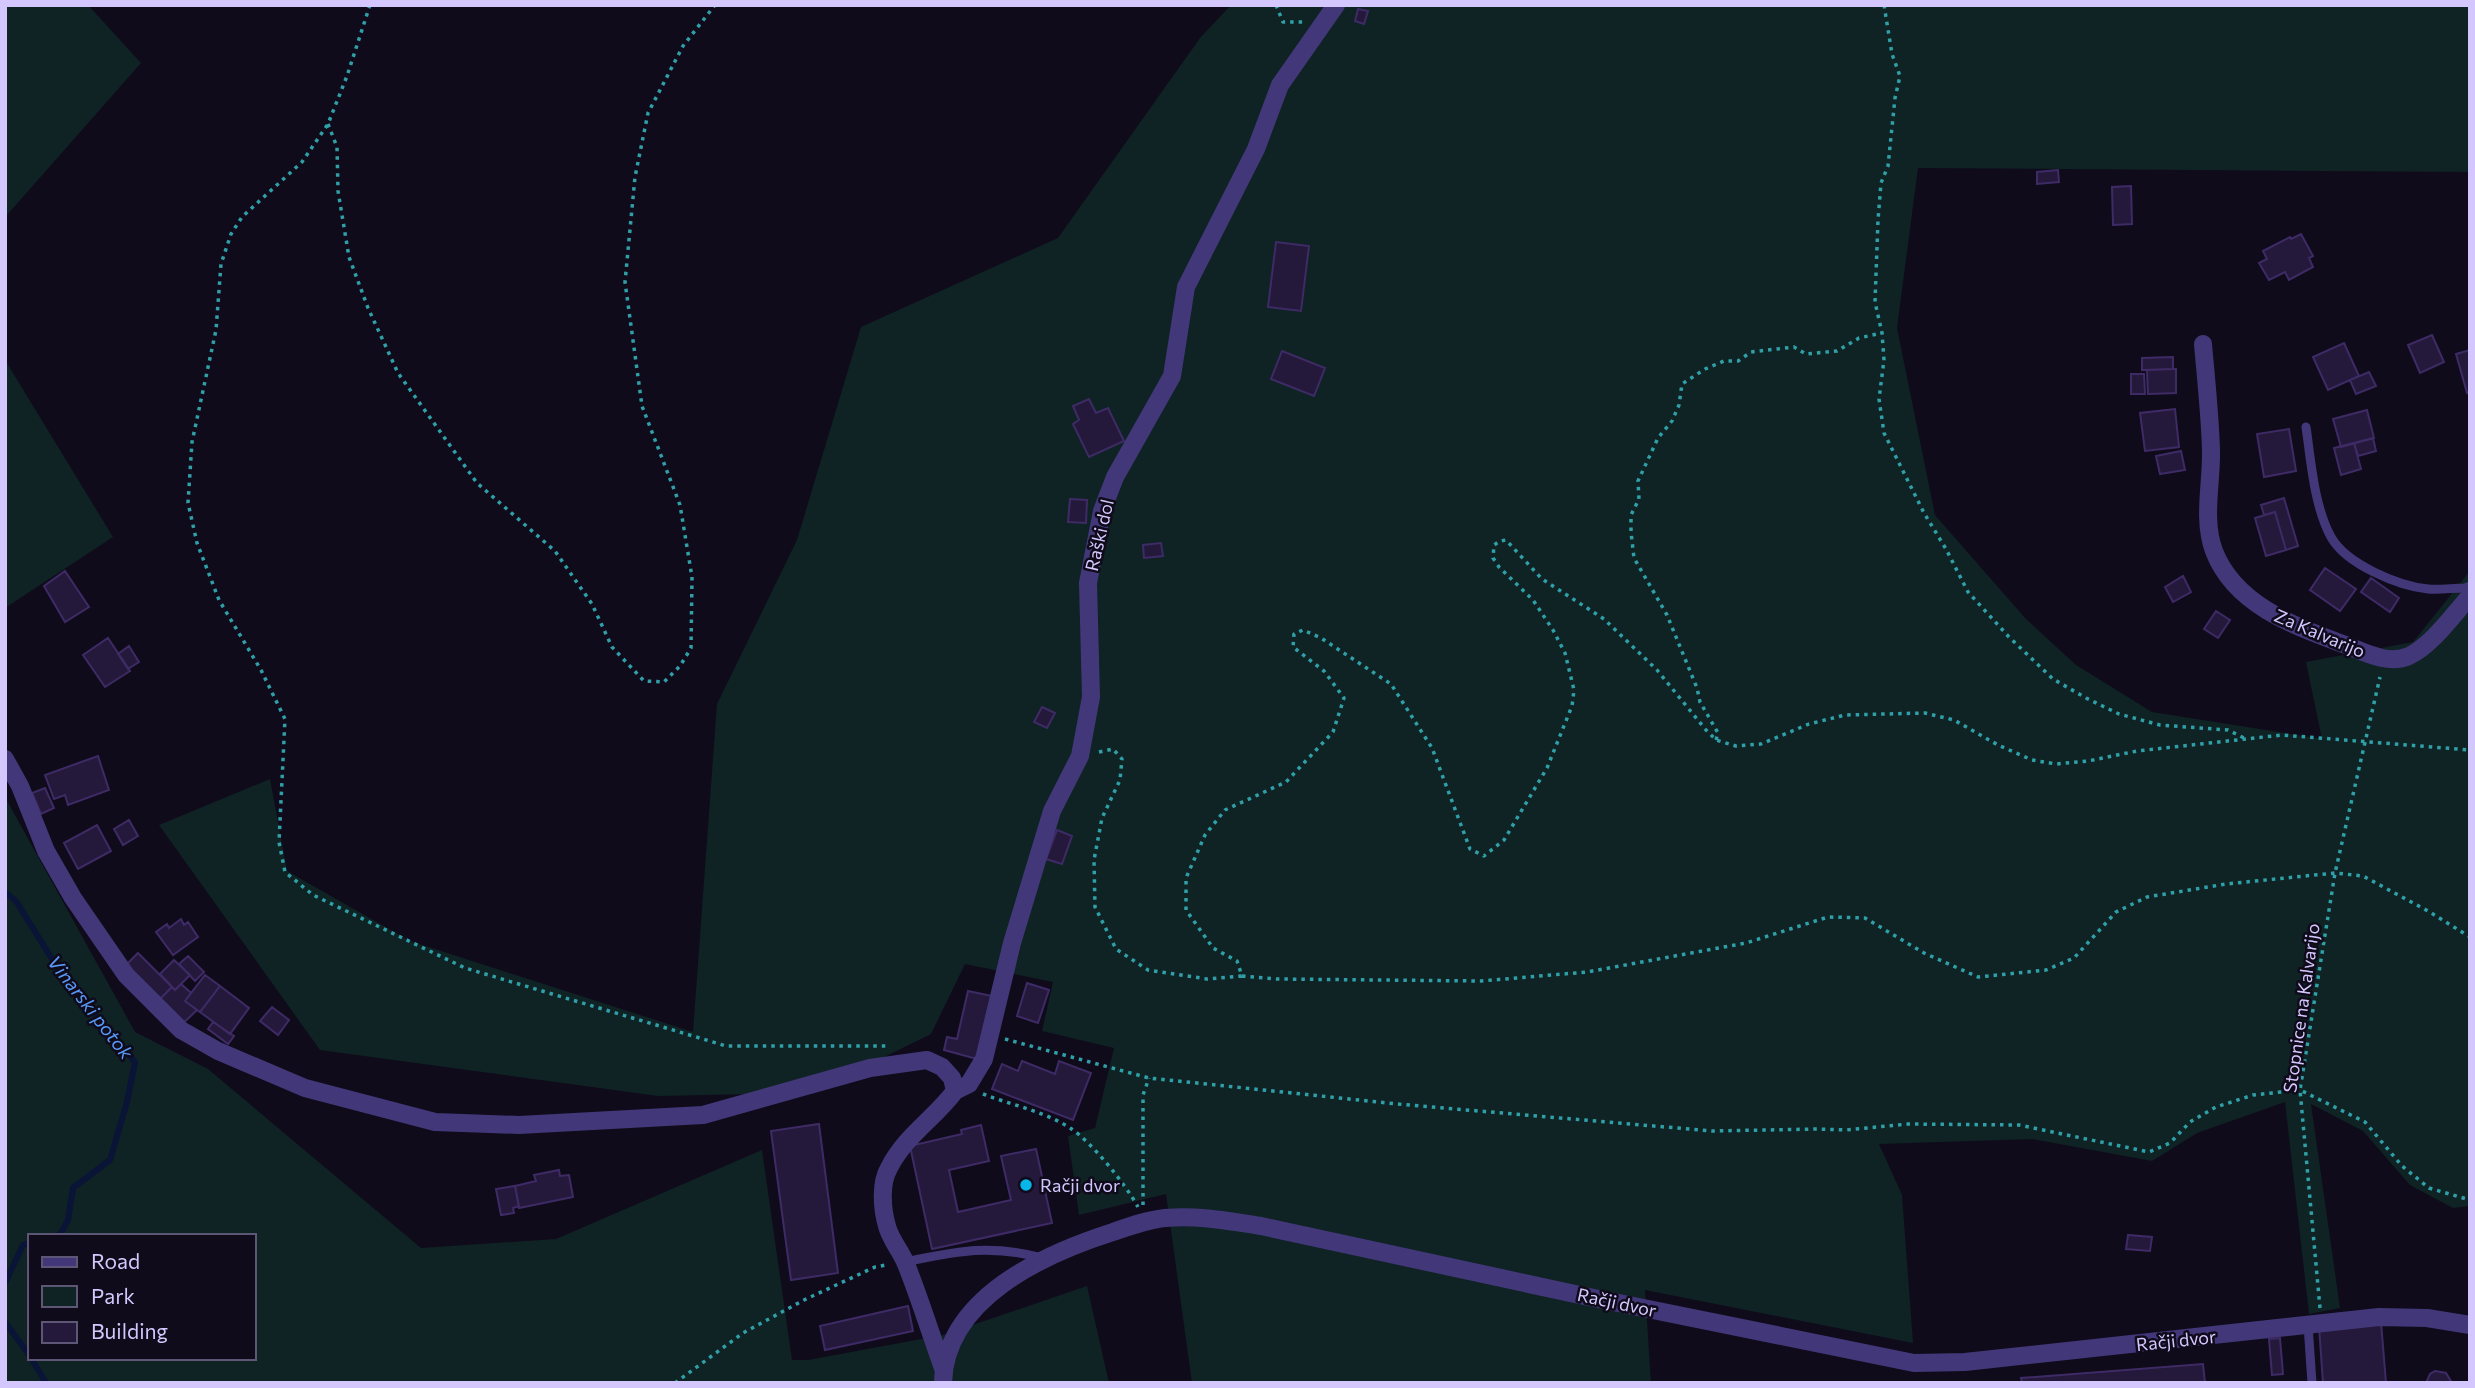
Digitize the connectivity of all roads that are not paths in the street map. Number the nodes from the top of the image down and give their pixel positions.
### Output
1 (1336, 5) edge
2 (2203, 344) dead end
3 (2306, 427) dead end
4 (2470, 586) edge
5 (2470, 596) edge
6 (5, 759) edge
7 (962, 1087) junction
8 (1045, 1258) junction
9 (905, 1262) junction
10 (2315, 1324) junction
11 (2470, 1325) edge
12 (944, 1377) edge
13 (2312, 1383) edge

1 - 7 street, Raški dol
2 - 5 street, Za Kalvarijo
3 - 4 lane
6 - 7 street
7 - 9 street, Raški dol
8 - 9 lane
8 - 10 street, Račji dvor
8 - 12 street, Račji dvor
9 - 12 street, Raški dol
10 - 11 street, Račji dvor
10 - 13 lane

